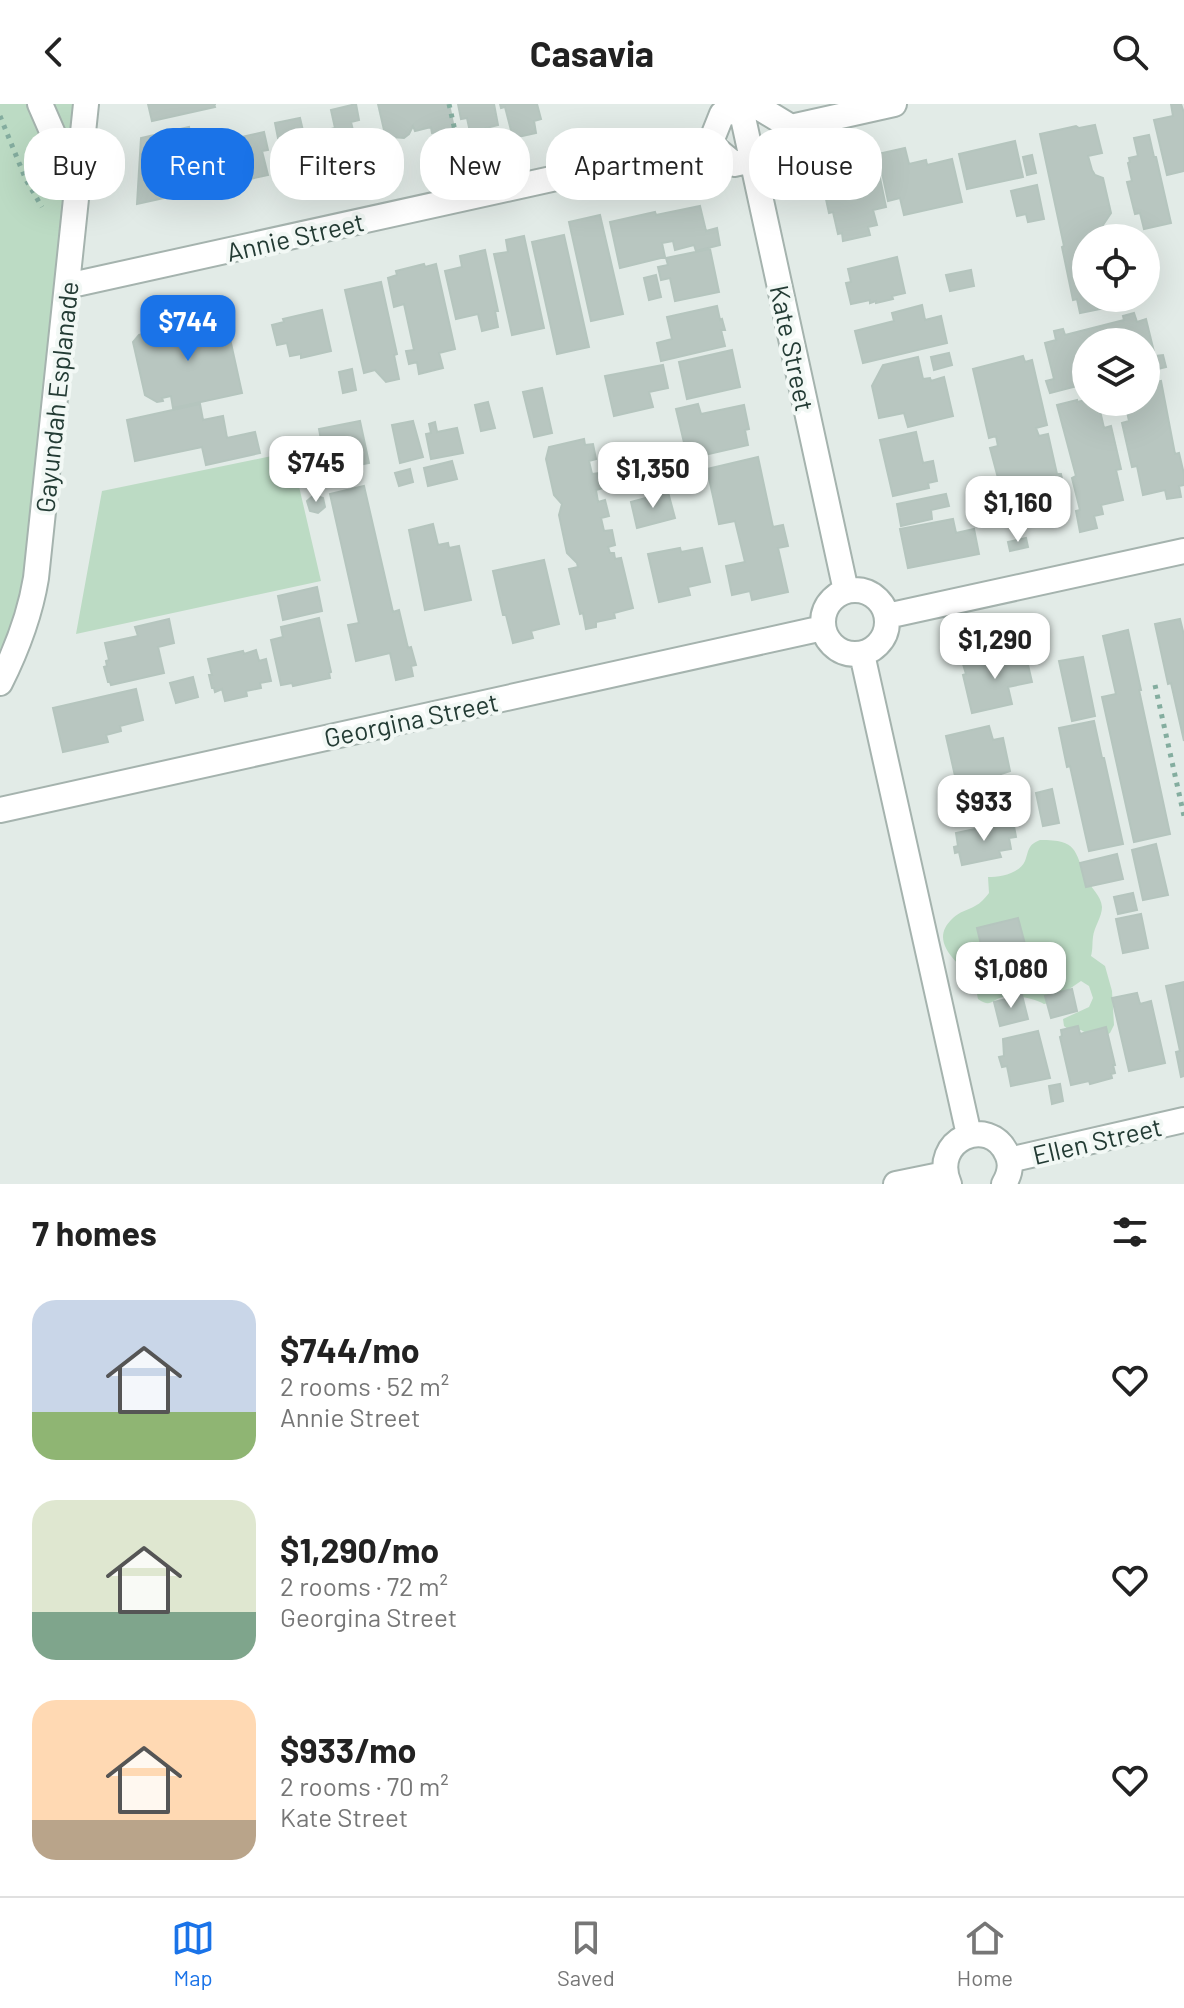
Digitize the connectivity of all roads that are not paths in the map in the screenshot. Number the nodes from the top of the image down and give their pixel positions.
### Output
1 (40, 104) edge
2 (86, 104) edge
3 (894, 104) edge
4 (740, 107) edge
5 (791, 127) joint
6 (50, 128) edge
7 (83, 128) edge
8 (716, 128) edge
9 (749, 147) edge
10 (546, 180) edge
11 (76, 200) edge
12 (761, 200) edge
13 (67, 286) junction
14 (1184, 551) edge
15 (846, 591) junction
16 (887, 616) junction
17 (823, 628) junction
18 (862, 654) junction
19 (0, 683) edge
20 (0, 810) edge
21 (1184, 1120) edge
22 (969, 1135) junction
23 (1009, 1160) junction
24 (947, 1179) edge
25 (896, 1184) edge
26 (1004, 1184) edge

1 - 6 street
2 - 7 street, Gayundah Esplanade
3 - 5 street
4 - 5 street
4 - 8 street
4 - 9 street, Kate Street
10 - 13 street, Annie Street
11 - 13 street, Gayundah Esplanade
12 - 15 street, Kate Street
13 - 19 street, Gayundah Esplanade
14 - 16 street
15 - 16 street
15 - 17 street
16 - 18 street
17 - 18 street
17 - 20 street, Georgina Street
18 - 22 street
21 - 23 street, Ellen Street
22 - 23 street
22 - 24 street
23 - 26 street
24 - 25 street

